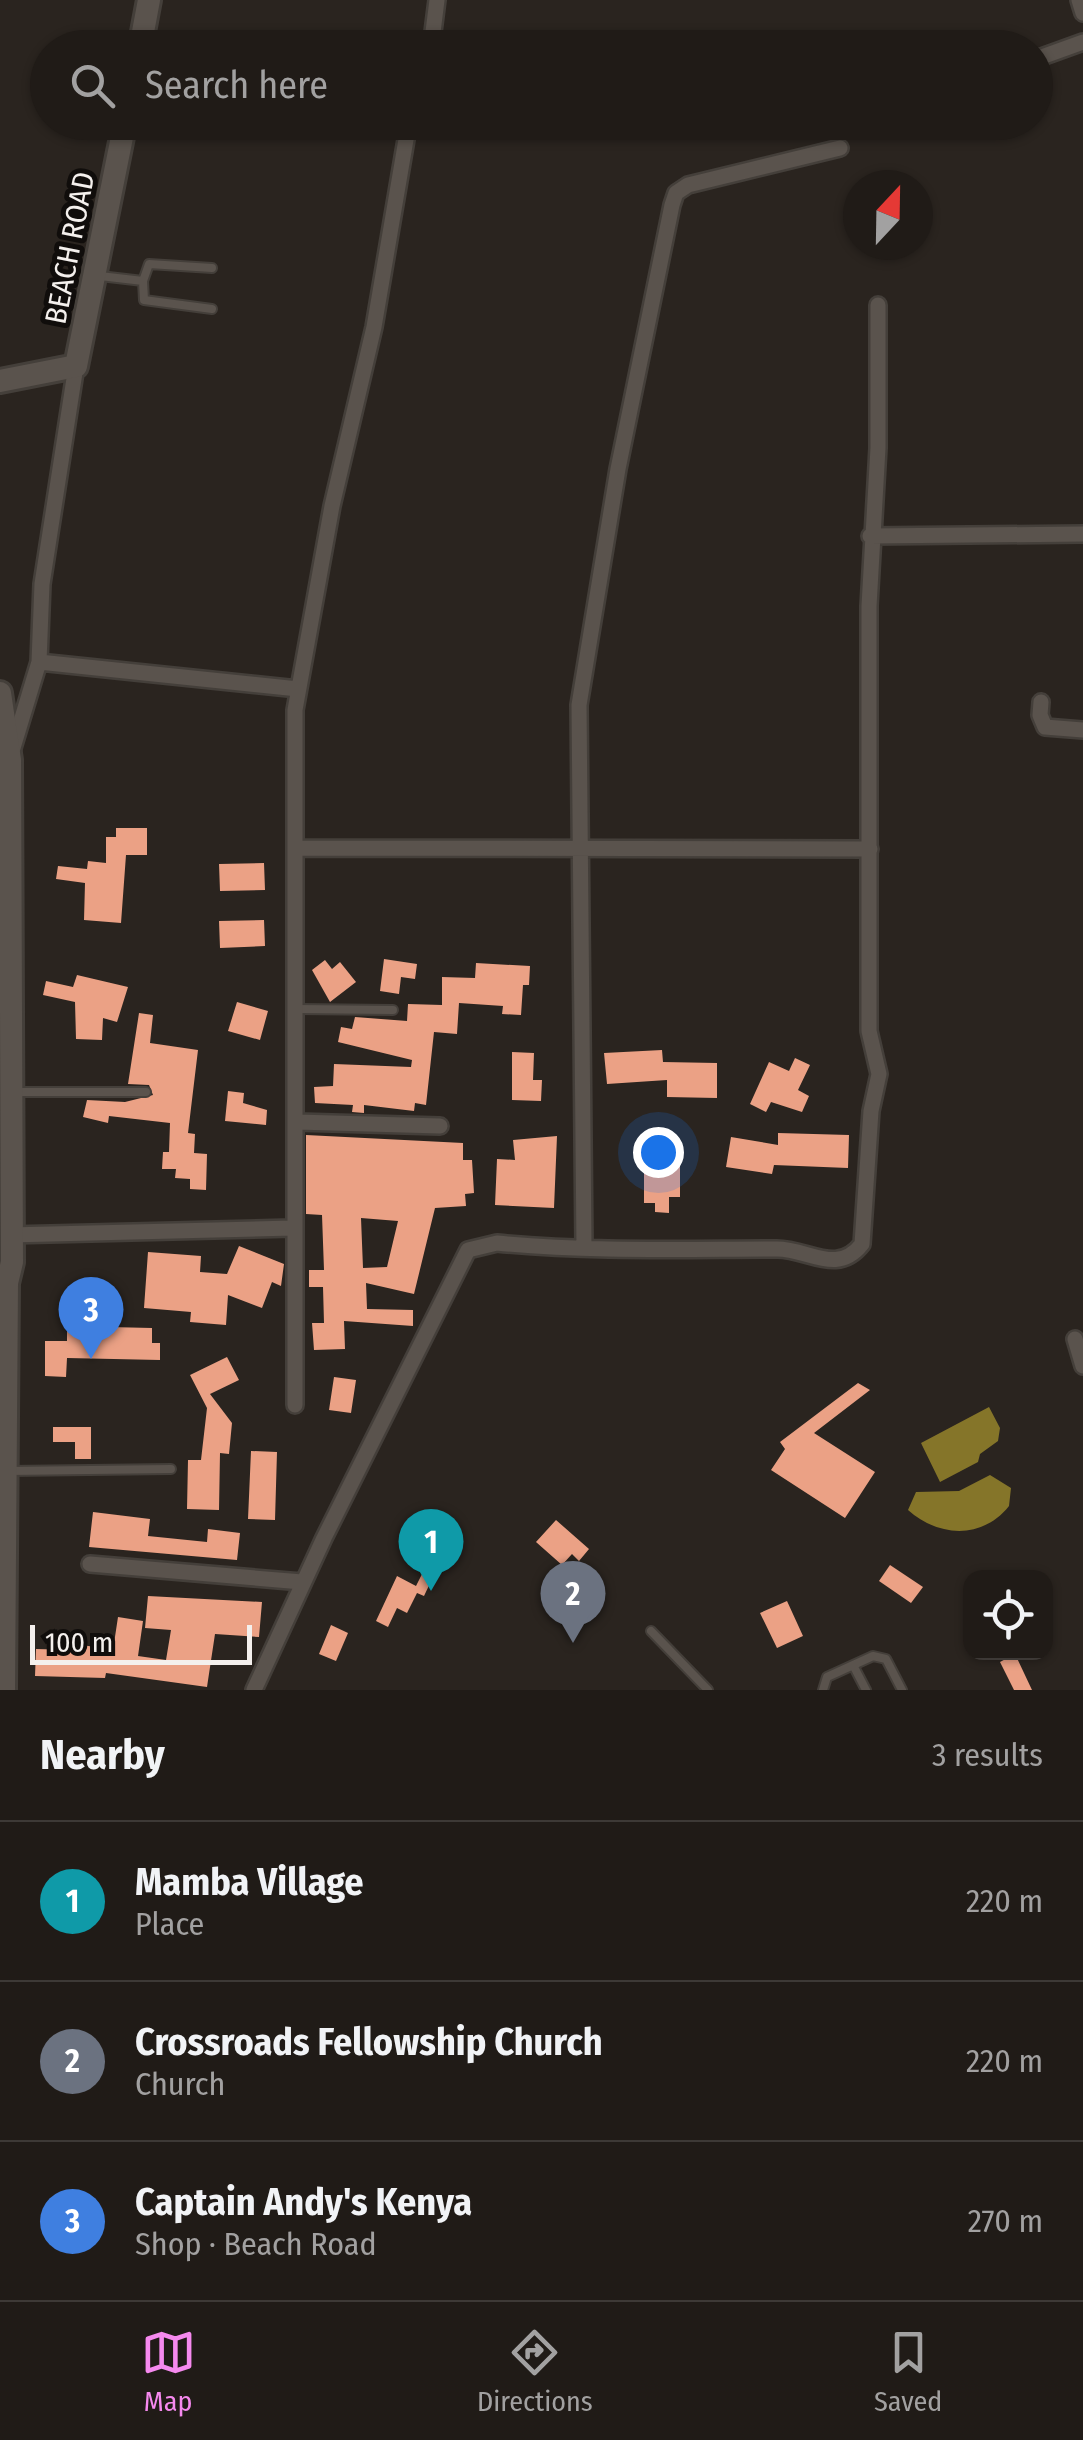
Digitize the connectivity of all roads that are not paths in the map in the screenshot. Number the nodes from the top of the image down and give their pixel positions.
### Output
1 (149, 0) edge
2 (436, 0) edge
3 (1080, 0) edge
4 (1083, 12) edge
5 (143, 30) edge
6 (433, 30) edge
7 (1083, 42) edge
8 (1053, 52) edge
9 (121, 140) edge
10 (406, 140) edge
11 (840, 148) dead end
12 (212, 268) dead end
13 (95, 276) junction
14 (143, 281) junction
15 (878, 305) dead end
16 (212, 309) dead end
17 (0, 363) edge
18 (76, 366) junction
19 (1, 381) edge
20 (1083, 534) edge
21 (870, 536) junction
22 (39, 662) junction
23 (298, 690) junction
24 (0, 692) edge
25 (1041, 702) dead end
26 (1083, 730) edge
27 (10, 760) junction
28 (5, 827) edge
29 (296, 848) junction
30 (870, 849) junction
31 (578, 850) junction
32 (297, 1008) junction
33 (392, 1010) dead end
34 (10, 1092) junction
35 (146, 1092) dead end
36 (297, 1122) junction
37 (440, 1126) dead end
38 (292, 1228) junction
39 (9, 1235) junction
40 (584, 1247) junction
41 (6, 1262) edge
42 (1075, 1339) dead end
43 (1083, 1366) edge
44 (295, 1406) dead end
45 (170, 1469) dead end
46 (8, 1472) junction
47 (90, 1564) dead end
48 (302, 1582) junction
49 (651, 1632) dead end
50 (853, 1665) junction
51 (4, 1690) edge
52 (254, 1690) edge
53 (708, 1690) edge
54 (823, 1690) edge
55 (866, 1690) edge
56 (902, 1690) edge

1 - 5 main road
2 - 6 street
3 - 4 street
7 - 8 street
9 - 13 main road, BEACH ROAD
10 - 23 street
11 - 31 street
12 - 14 lane
13 - 14 lane
13 - 18 main road, BEACH ROAD
14 - 16 lane
15 - 21 street
17 - 19 street
18 - 19 main road, BEACH ROAD
18 - 22 street
20 - 21 street
21 - 30 street
22 - 23 street
22 - 27 street
23 - 29 street
24 - 27 main road
25 - 26 street
27 - 28 main road
28 - 34 main road
29 - 31 street
29 - 32 street
30 - 31 street
30 - 40 street
31 - 40 street
32 - 33 lane
32 - 36 street
34 - 35 lane
34 - 39 main road
36 - 37 street
36 - 38 street
38 - 39 street
38 - 44 street
39 - 41 main road
40 - 48 street
41 - 46 main road
42 - 43 street
45 - 46 lane
46 - 51 main road
47 - 48 street
48 - 52 street
49 - 53 lane
50 - 54 lane
50 - 55 lane
50 - 56 lane

